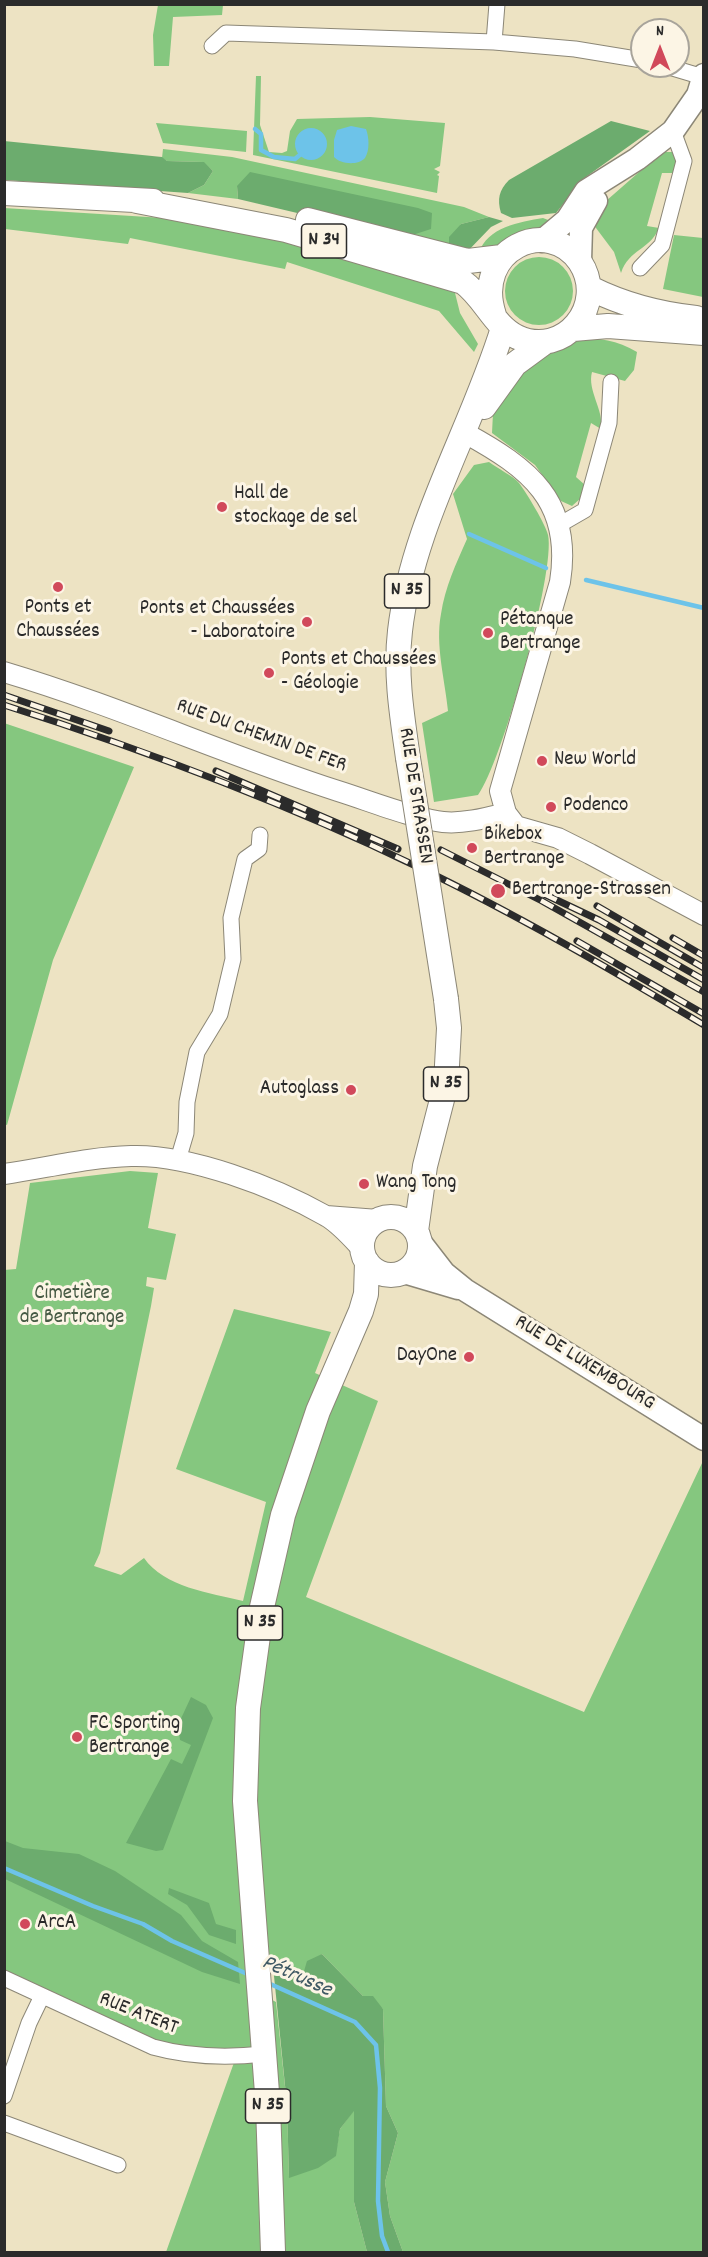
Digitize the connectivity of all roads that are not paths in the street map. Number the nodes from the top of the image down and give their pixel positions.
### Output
1 (497, 4) edge
2 (494, 42) junction
3 (212, 46) dead end
4 (630, 58) edge
5 (703, 76) edge
6 (673, 130) junction
7 (637, 159) junction
8 (4, 193) edge
9 (137, 201) junction
10 (542, 241) junction
11 (502, 257) junction
12 (580, 261) junction
13 (640, 267) dead end
14 (590, 288) junction
15 (704, 319) edge
16 (499, 322) junction
17 (573, 330) junction
18 (704, 333) edge
19 (545, 342) junction
20 (612, 382) dead end
21 (465, 433) junction
22 (559, 525) junction
23 (4, 672) edge
24 (506, 813) junction
25 (260, 835) dead end
26 (704, 915) edge
27 (178, 1160) junction
28 (425, 1166) junction
29 (4, 1174) edge
30 (326, 1216) junction
31 (382, 1219) junction
32 (418, 1237) junction
33 (365, 1256) junction
34 (396, 1273) junction
35 (465, 1290) junction
36 (361, 1311) junction
37 (704, 1439) edge
38 (4, 1978) edge
39 (42, 1996) junction
40 (264, 2054) junction
41 (4, 2096) edge
42 (4, 2123) edge
43 (118, 2165) dead end
44 (273, 2253) edge

1 - 2 street
2 - 3 street
2 - 4 street
5 - 6 main road
6 - 7 main road
6 - 13 street
7 - 10 main road
7 - 12 main road
8 - 9 main road, N 34
9 - 11 main road, N 34
9 - 16 main road, N 34
10 - 11 main road, N 34
10 - 12 main road
11 - 16 main road
12 - 14 main road
14 - 15 main road
14 - 17 main road
16 - 19 main road, N 34
16 - 21 main road, RUE DE STRASSEN / N 35
17 - 18 main road
17 - 19 main road
19 - 21 main road, RUE DE STRASSEN / N 35
20 - 22 street
21 - 22 street
21 - 28 main road, RUE DE STRASSEN / N 35, bridge
22 - 24 street
23 - 24 street, RUE DU CHEMIN DE FER
24 - 26 street
25 - 27 street
27 - 29 street
27 - 30 street
28 - 31 main road, RUE DE STRASSEN / N 35
28 - 32 main road, RUE DE STRASSEN / N 35
30 - 31 street
30 - 33 street
31 - 32 main road
31 - 33 main road
32 - 34 main road
32 - 35 main road, RUE DE LUXEMBOURG
33 - 34 main road
33 - 36 main road, N 35
34 - 35 main road, RUE DE LUXEMBOURG
34 - 36 main road, N 35
35 - 37 main road, RUE DE LUXEMBOURG
36 - 40 main road, N 35
38 - 39 street, RUE ATERT
39 - 40 street, RUE ATERT
39 - 41 street
40 - 44 main road, N 35
42 - 43 street

